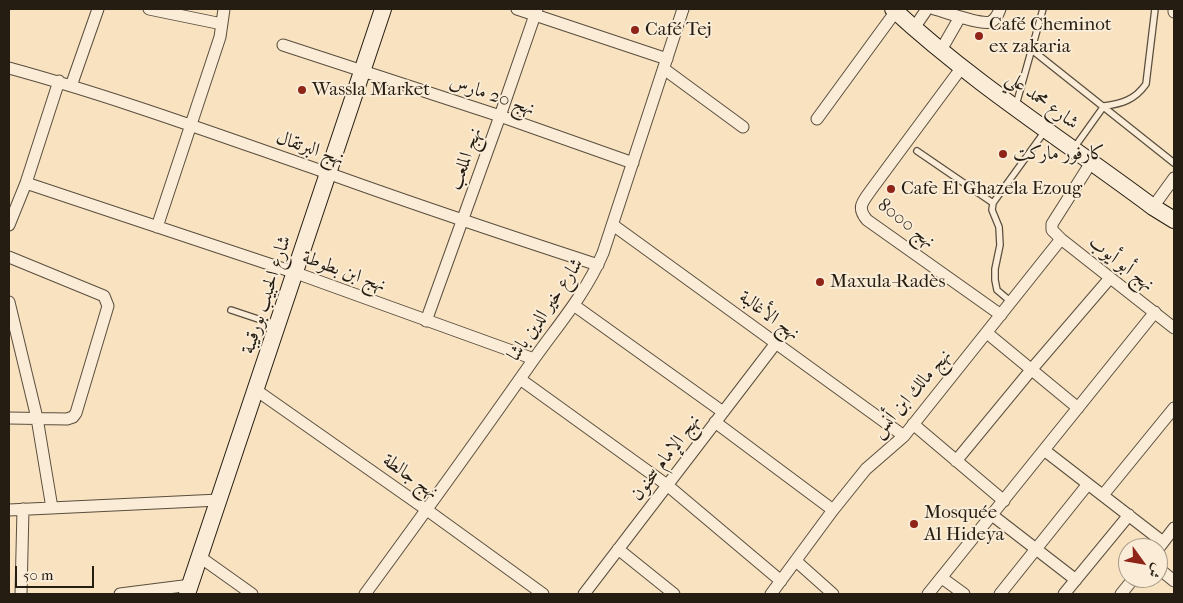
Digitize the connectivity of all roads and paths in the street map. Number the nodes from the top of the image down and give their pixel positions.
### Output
1 (98, 9) edge
2 (149, 9) edge
3 (224, 9) edge
4 (384, 9) edge
5 (517, 9) edge
6 (683, 9) edge
7 (927, 9) edge
8 (934, 9) edge
9 (1000, 9) edge
10 (1043, 9) edge
11 (1155, 9) edge
12 (894, 10) edge
13 (536, 12) edge
14 (960, 17) junction
15 (222, 24) junction
16 (914, 28) junction
17 (283, 45) dead end
18 (941, 50) junction
19 (1032, 50) junction
20 (666, 64) junction
21 (962, 67) junction
22 (9, 68) edge
23 (363, 71) junction
24 (58, 82) junction
25 (71, 86) junction
26 (1104, 106) junction
27 (1016, 107) junction
28 (500, 116) junction
29 (816, 119) dead end
30 (192, 126) junction
31 (743, 127) dead end
32 (1046, 129) junction
33 (1074, 148) junction
34 (917, 151) dead end
35 (1092, 161) junction
36 (633, 163) junction
37 (1174, 163) edge
38 (328, 174) junction
39 (1174, 178) edge
40 (26, 183) junction
41 (993, 203) junction
42 (1153, 207) junction
43 (1173, 219) edge
44 (462, 220) junction
45 (9, 225) edge
46 (612, 225) junction
47 (156, 227) junction
48 (1061, 239) junction
49 (9, 257) edge
50 (598, 265) junction
51 (296, 273) junction
52 (1110, 278) junction
53 (9, 302) edge
54 (1010, 302) junction
55 (575, 306) junction
56 (231, 310) dead end
57 (1156, 312) junction
58 (1001, 315) junction
59 (426, 321) junction
60 (278, 325) junction
61 (1174, 328) edge
62 (987, 333) junction
63 (776, 343) junction
64 (14, 344) edge
65 (534, 359) junction
66 (1031, 370) junction
67 (520, 378) junction
68 (256, 390) junction
69 (1078, 408) junction
70 (1174, 408) edge
71 (723, 412) junction
72 (9, 418) edge
73 (37, 418) junction
74 (715, 422) junction
75 (913, 424) junction
76 (904, 436) junction
77 (1044, 450) junction
78 (956, 461) junction
79 (1088, 484) junction
80 (667, 485) junction
81 (1102, 495) junction
82 (219, 500) junction
83 (1004, 501) junction
84 (52, 508) junction
85 (23, 509) junction
86 (9, 510) edge
87 (427, 510) junction
88 (833, 510) junction
89 (992, 515) junction
90 (1129, 515) junction
91 (1174, 528) edge
92 (1154, 538) edge
93 (1166, 538) edge
94 (618, 549) junction
95 (1036, 550) junction
96 (200, 557) junction
97 (796, 561) junction
98 (942, 578) junction
99 (1076, 580) junction
100 (781, 581) junction
101 (189, 590) edge
102 (21, 594) edge
103 (120, 594) edge
104 (252, 594) edge
105 (365, 594) edge
106 (543, 594) edge
107 (584, 594) edge
108 (674, 594) edge
109 (771, 594) edge
110 (834, 594) edge
111 (928, 594) edge
112 (964, 594) edge
113 (1000, 594) edge
114 (1064, 594) edge

1 - 25 street
2 - 15 street
3 - 15 street
4 - 23 street, شارع الحبيب بورقيبة
5 - 13 street
6 - 20 street, شارع خير الدين باشا
7 - 16 street
8 - 14 street
9 - 14 street
10 - 19 lane
11 - 26 lane
12 - 16 street, شارع محمد علي
12 - 29 street
13 - 20 street
13 - 28 street, نهج الملعب
14 - 18 street
15 - 30 street
16 - 18 street, شارع محمد علي
17 - 23 street, نهج 20 مارس
18 - 21 street, شارع محمد علي
19 - 26 lane
19 - 27 lane
20 - 31 street
20 - 36 street, شارع خير الدين باشا
21 - 27 street, شارع محمد علي
21 - 58 street, نهج 8000
22 - 24 street, نهج البرتقال
23 - 28 street, نهج 20 مارس
23 - 38 street, شارع الحبيب بورقيبة
24 - 25 street, نهج البرتقال
24 - 40 street
25 - 30 street, نهج البرتقال
26 - 33 lane
26 - 37 lane
27 - 32 street, شارع محمد علي
28 - 36 street, نهج 20 مارس
28 - 44 street, نهج الملعب
30 - 38 street, نهج البرتقال
30 - 47 street
32 - 33 street, شارع محمد علي
32 - 41 lane
33 - 35 street, شارع محمد علي
34 - 41 lane
35 - 42 street, شارع محمد علي
35 - 48 street, نهج أبو أيوب
36 - 46 street, شارع خير الدين باشا
38 - 44 street, نهج البرتقال
38 - 51 street, شارع الحبيب بورقيبة
39 - 42 street
40 - 45 street
40 - 47 street, نهج ابن بطوطة
41 - 54 lane
42 - 43 street, شارع محمد علي
44 - 50 street, نهج البرتقال
44 - 59 street, نهج الملعب
46 - 50 street, شارع خير الدين باشا
46 - 63 street, نهج الأغالبة
47 - 51 street, نهج ابن بطوطة
48 - 52 street, نهج أبو أيوب
48 - 54 street, نهج مالك ابن أنس
49 - 73 street
50 - 55 street, شارع خير الدين باشا
51 - 59 street, نهج ابن بطوطة
51 - 60 street, شارع الحبيب بورقيبة
52 - 57 street, نهج أبو أيوب
52 - 66 street
53 - 64 street
54 - 58 street, نهج مالك ابن أنس
55 - 65 street, شارع خير الدين باشا
55 - 71 street
56 - 60 lane
57 - 61 street, نهج أبو أيوب
57 - 69 street
58 - 62 street, نهج مالك ابن أنس
59 - 65 street, نهج ابن بطوطة
60 - 68 street, شارع الحبيب بورقيبة
62 - 66 street
62 - 75 street, نهج مالك ابن أنس
63 - 71 street, نهج الإمام سحنون
63 - 76 street, نهج الأغالبة
64 - 73 street
65 - 67 street, شارع خير الدين باشا
66 - 69 street
66 - 78 street
67 - 80 street
67 - 87 street, شارع خير الدين باشا
68 - 82 street, شارع الحبيب بورقيبة
68 - 87 street, نهج جالطة
69 - 77 street
70 - 81 street
71 - 74 street, نهج الإمام سحنون
72 - 73 street
73 - 84 street
74 - 80 street, نهج الإمام سحنون
74 - 88 street
75 - 76 street, نهج مالك ابن أنس
75 - 78 street
76 - 88 street, نهج مالك ابن أنس
77 - 79 street
77 - 83 street
78 - 83 street
79 - 81 street
79 - 95 street
80 - 94 street, نهج الإمام سحنون
80 - 100 street
81 - 90 street
82 - 84 street
82 - 96 street, شارع الحبيب بورقيبة
83 - 89 street
84 - 85 street
85 - 86 street
85 - 102 street
87 - 105 street, شارع خير الدين باشا
87 - 106 street, نهج جالطة
88 - 97 street, نهج مالك ابن أنس
89 - 95 street
89 - 98 street
90 - 92 street
90 - 99 street
91 - 93 street
94 - 107 street, نهج الإمام سحنون
94 - 108 street
95 - 99 street
95 - 113 street
96 - 101 street, شارع الحبيب بورقيبة
96 - 104 street
97 - 100 street, نهج مالك ابن أنس
97 - 110 street
98 - 111 street
98 - 112 street
99 - 114 street
100 - 109 street, نهج مالك ابن أنس
101 - 103 street

